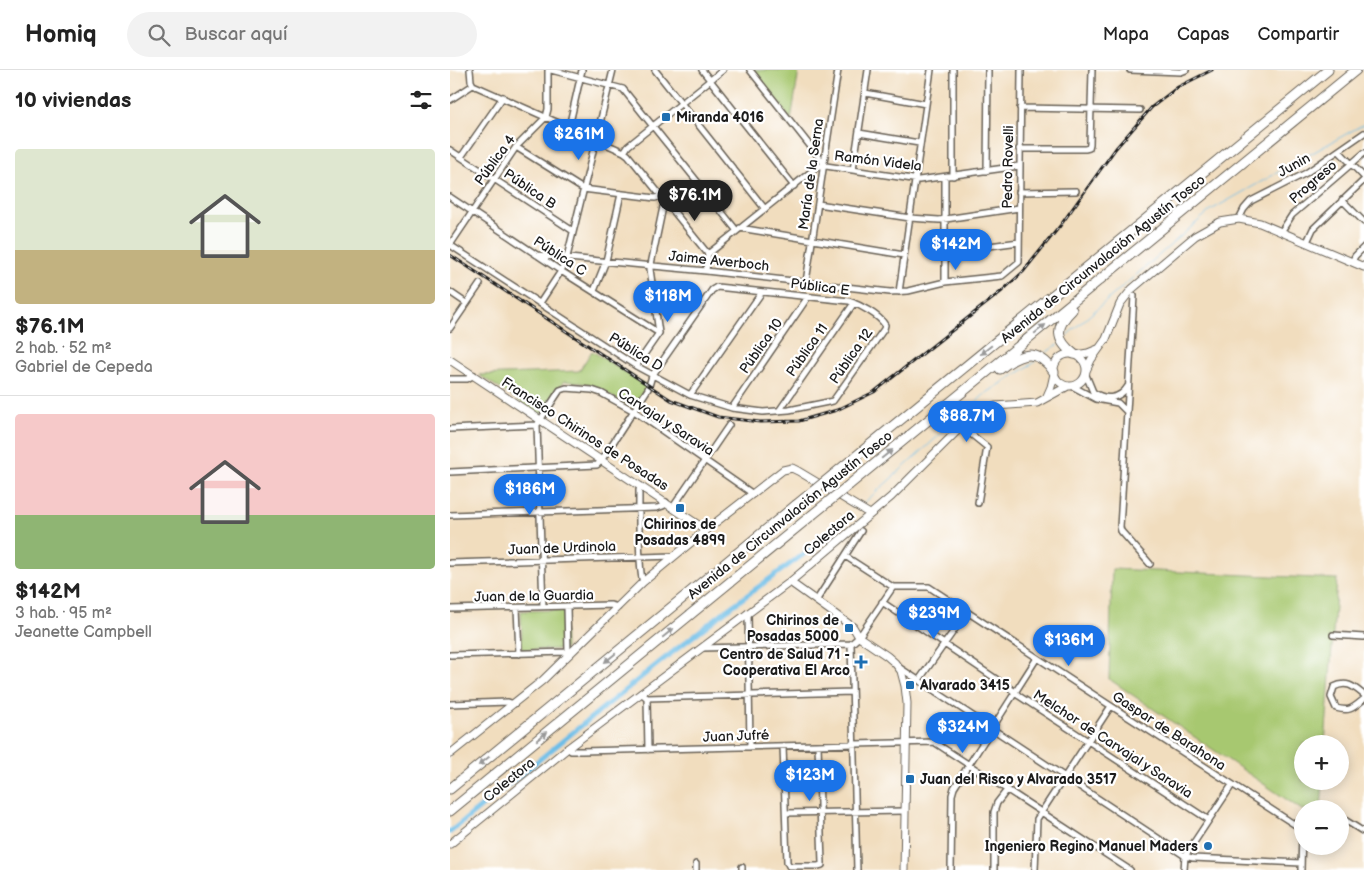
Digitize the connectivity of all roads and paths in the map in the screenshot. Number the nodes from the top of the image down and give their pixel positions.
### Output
1 (470, 70) edge
2 (550, 70) edge
3 (582, 70) edge
4 (613, 70) edge
5 (655, 70) edge
6 (702, 70) edge
7 (723, 70) edge
8 (750, 70) edge
9 (838, 70) edge
10 (868, 70) edge
11 (931, 70) edge
12 (953, 70) edge
13 (988, 70) edge
14 (1020, 70) edge
15 (1092, 70) edge
16 (1130, 70) edge
17 (1364, 70) edge
18 (1185, 71) edge
19 (1322, 72) edge
20 (1352, 75) edge
21 (581, 78) junction
22 (710, 80) junction
23 (472, 83) junction
24 (609, 84) junction
25 (865, 93) junction
26 (502, 98) junction
27 (450, 100) edge
28 (681, 104) junction
29 (926, 104) junction
30 (1020, 108) junction
31 (1091, 110) junction
32 (1140, 110) dead end
33 (546, 117) junction
34 (653, 126) junction
35 (569, 127) junction
36 (1364, 133) edge
37 (859, 134) junction
38 (595, 138) junction
39 (919, 143) junction
40 (516, 147) junction
41 (1019, 149) junction
42 (450, 150) edge
43 (1339, 151) junction
44 (624, 152) junction
45 (1364, 153) edge
46 (461, 157) junction
47 (1351, 164) junction
48 (823, 165) junction
49 (1019, 166) junction
50 (853, 170) junction
51 (987, 171) junction
52 (953, 176) junction
53 (945, 177) junction
54 (1364, 178) edge
55 (495, 179) junction
56 (914, 180) junction
57 (794, 186) junction
58 (583, 189) junction
59 (1076, 191) dead end
60 (1019, 192) junction
61 (622, 194) junction
62 (662, 196) junction
63 (1202, 196) junction
64 (450, 197) edge
65 (1342, 200) junction
66 (667, 203) junction
67 (818, 204) junction
68 (1019, 208) junction
69 (765, 209) junction
70 (472, 211) junction
71 (910, 218) junction
72 (945, 219) junction
73 (1239, 219) junction
74 (1364, 222) edge
75 (739, 230) junction
76 (573, 231) junction
77 (1281, 232) junction
78 (812, 241) junction
79 (1019, 242) junction
80 (1306, 242) junction
81 (450, 245) edge
82 (1364, 247) edge
83 (945, 252) junction
84 (708, 254) junction
85 (537, 255) junction
86 (904, 255) junction
87 (567, 257) junction
88 (606, 260) junction
89 (1352, 262) junction
90 (1018, 263) joint
91 (651, 265) junction
92 (1364, 267) edge
93 (561, 271) junction
94 (706, 271) junction
95 (806, 282) junction
96 (945, 282) junction
97 (480, 284) dead end
98 (594, 291) junction
99 (450, 292) edge
100 (762, 292) junction
101 (899, 292) junction
102 (1134, 296) dead end
103 (808, 297) junction
104 (466, 303) junction
105 (540, 303) junction
106 (854, 303) junction
107 (884, 323) joint
108 (450, 328) edge
109 (659, 333) junction
110 (1100, 348) junction
111 (1075, 354) junction
112 (450, 360) edge
113 (636, 366) junction
114 (1054, 373) junction
115 (1086, 373) junction
116 (474, 375) junction
117 (652, 376) junction
118 (450, 379) edge
119 (1070, 386) junction
120 (1128, 386) junction
121 (690, 395) junction
122 (1045, 398) junction
123 (832, 401) joint
124 (732, 408) junction
125 (940, 410) junction
126 (634, 411) junction
127 (779, 411) junction
128 (1127, 412) junction
129 (539, 422) junction
130 (729, 425) dead end
131 (961, 426) junction
132 (450, 429) edge
133 (705, 460) junction
134 (601, 461) junction
135 (538, 469) junction
136 (450, 472) edge
137 (641, 486) junction
138 (753, 494) junction
139 (666, 502) junction
140 (978, 503) dead end
141 (673, 507) junction
142 (640, 509) junction
143 (540, 512) junction
144 (870, 514) junction
145 (450, 515) edge
146 (706, 530) junction
147 (861, 531) dead end
148 (674, 556) junction
149 (845, 556) junction
150 (640, 557) junction
151 (542, 560) junction
152 (450, 563) edge
153 (1150, 564) dead end
154 (644, 582) junction
155 (790, 582) junction
156 (893, 587) junction
157 (816, 601) junction
158 (882, 602) junction
159 (567, 606) junction
160 (543, 607) junction
161 (618, 607) junction
162 (517, 608) junction
163 (450, 609) edge
164 (966, 612) junction
165 (748, 613) junction
166 (1333, 635) dead end
167 (859, 637) junction
168 (1364, 637) edge
169 (851, 644) junction
170 (944, 644) junction
171 (748, 647) junction
172 (699, 648) junction
173 (518, 654) junction
174 (569, 654) junction
175 (450, 656) edge
176 (1037, 658) junction
177 (899, 668) junction
178 (919, 680) junction
179 (852, 692) junction
180 (1015, 692) junction
181 (644, 696) junction
182 (748, 696) junction
183 (1364, 697) edge
184 (450, 704) edge
185 (514, 704) junction
186 (1111, 706) junction
187 (992, 728) junction
188 (1089, 741) junction
189 (906, 743) junction
190 (853, 744) junction
191 (818, 745) junction
192 (783, 746) junction
193 (750, 747) junction
194 (568, 748) junction
195 (648, 750) junction
196 (450, 754) edge
197 (969, 764) junction
198 (1065, 777) junction
199 (1232, 785) junction
200 (450, 789) edge
201 (1007, 790) junction
202 (905, 810) junction
203 (450, 811) edge
204 (820, 812) junction
205 (855, 812) junction
206 (1041, 812) junction
207 (786, 813) junction
208 (1209, 820) junction
209 (1349, 823) edge
210 (1294, 826) edge
211 (1364, 832) edge
212 (450, 844) edge
213 (1301, 855) edge
214 (1185, 856) junction
215 (1301, 863) junction
216 (857, 870) edge
217 (904, 870) edge
218 (951, 870) edge
219 (994, 870) edge
220 (1035, 870) edge
221 (1130, 870) edge
222 (1184, 870) edge
223 (1301, 870) edge

1 - 23 street
2 - 21 street
2 - 33 street
3 - 21 street
4 - 24 street
5 - 28 street
6 - 22 street
7 - 22 street
8 - 48 street, Ramón Videla
9 - 48 street, María de la Serna
10 - 25 street
11 - 29 street
12 - 52 street
13 - 51 street
14 - 30 street, Pedro Rovelli
15 - 31 street
16 - 18 street
17 - 20 highway, Avenida de Circunvalación Agustín Tosco
19 -> 200 highway, Avenida de Circunvalación Agustín Tosco, bridge
20 - 63 highway, Avenida de Circunvalación Agustín Tosco
21 - 24 street
21 - 35 street
22 - 28 street
22 - 57 street
23 - 26 street
23 - 27 street
24 - 34 street
24 - 38 street
25 - 29 street
25 - 37 street
26 - 33 street
26 - 46 street
28 - 34 street
28 - 69 street
29 - 39 street
30 - 31 street
30 - 41 street, Pedro Rovelli
31 - 32 street
31 - 41 street
33 - 35 street
33 - 40 street, Pública 4
34 - 44 street
34 - 75 street
35 - 38 street
36 - 43 street, Junin
37 - 39 street
37 - 50 street
38 - 44 street
38 - 58 street
39 - 56 street
40 - 55 street, Pública 4
40 - 58 street
41 - 49 street, Pedro Rovelli
42 - 46 street, Pública B
43 - 47 street
43 - 73 street, Junin
44 - 62 street
45 - 47 street, Progreso
46 - 55 street, Pública B
47 - 54 street
47 - 77 street, Progreso
48 - 50 street, Ramón Videla
48 - 57 street
48 - 67 street, María de la Serna
49 - 51 street, Ramón Videla
49 - 60 street, Pedro Rovelli
50 - 56 street, Ramón Videla
51 - 52 street, Ramón Videla
52 - 53 street, Ramón Videla
53 - 56 street, Ramón Videla
53 - 72 street
54 - 65 street
55 - 70 street, Pública 4
55 - 76 street, Pública B
56 - 71 street
57 - 69 street
58 - 61 street
58 - 76 street
59 - 60 street
60 - 68 street, Pedro Rovelli
61 - 62 street
61 - 88 street
62 - 66 street
63 - 111 highway
125 -> 63 highway, Avenida de Circunvalación Agustín Tosco
64 - 70 street, Pública C
65 - 74 street
65 - 80 street
66 - 84 street
66 - 91 street
67 - 71 street
67 - 78 street, María de la Serna
68 - 72 street
68 - 79 street, Pedro Rovelli
69 - 75 street
70 - 81 street, Pública 4
70 - 85 street, Pública C
71 - 72 street
71 - 86 street
72 - 83 street
73 - 77 main road
73 - 110 main road
75 - 78 street
75 - 84 street
76 - 87 street
77 - 80 main road
78 - 86 street
78 - 95 street, María de la Serna
79 - 83 street
79 - 90 street, Pedro Rovelli
80 - 89 main road
81 - 105 street, Pública D
82 - 89 street
83 - 96 street
84 - 94 street
85 - 87 street, Jaime Averboch
85 - 93 street, Pública C
86 - 101 street
87 - 88 street, Jaime Averboch
87 - 93 street
88 - 91 street, Jaime Averboch
88 - 98 street
89 - 92 main road
90 - 96 street, Jaime Averboch
91 - 94 street, Jaime Averboch
91 - 109 street
93 - 98 street, Pública C
93 - 105 street
94 - 95 street, Jaime Averboch
95 - 101 street, Jaime Averboch
96 - 101 street, Jaime Averboch
97 - 104 street
98 - 109 street, Pública C
99 - 104 street
100 - 103 street, Pública E
100 - 117 street, Pública E
100 - 121 street
102 - 120 street
103 - 106 street, Pública E
103 - 124 street, Pública 10
104 - 108 street
105 - 113 street, Pública D
106 - 107 street, Pública E
106 - 127 street, Pública 11
107 - 123 street, Pública 12
109 - 113 street
110 - 111 main road
110 - 115 main road
111 - 114 main road
111 - 115 main road
112 - 116 main road, Francisco Chirinos de Posadas
113 - 117 street, Pública D
114 - 119 main road
114 - 122 main road
114 - 125 highway
115 - 119 main road
115 - 120 street
116 - 118 street
116 - 129 main road, Francisco Chirinos de Posadas
117 - 121 street, Pública D
117 - 126 street
119 - 122 main road
119 - 128 street
120 - 128 street
121 - 124 street, Pública D
122 - 131 main road
123 - 127 street, Pública D
124 - 127 street, Pública D
203 -> 125 highway, Avenida de Circunvalación Agustín Tosco, bridge
126 - 129 street, Carvajal y Saravia
126 - 133 street, Carvajal y Saravia
126 - 134 street
128 - 153 street
129 - 132 street
129 - 134 main road, Francisco Chirinos de Posadas
129 - 135 street
130 - 133 street
131 - 140 street
131 - 144 main road
133 - 138 street, Carvajal y Saravia
133 - 141 street
134 - 135 street
134 - 137 main road, Francisco Chirinos de Posadas
135 - 136 street
135 - 143 street
137 - 139 main road, Francisco Chirinos de Posadas
137 - 142 street
138 - 144 main road, Colectora
138 - 146 main road, Colectora
139 - 141 main road, Francisco Chirinos de Posadas
139 - 142 street
141 - 146 main road, Francisco Chirinos de Posadas
142 - 143 street
142 - 150 street
143 - 145 street
143 - 151 street
144 - 155 main road, Colectora
146 - 148 main road, Colectora
147 - 149 street
148 - 150 street, Juan de Urdinola
148 - 154 main road, Colectora
149 - 156 street
149 - 157 street
150 - 151 street, Juan de Urdinola
150 - 154 street
151 - 152 street, Juan de Urdinola
151 - 160 street
154 - 161 main road, Colectora
155 - 157 main road
155 - 165 main road, Colectora
156 - 158 street
156 - 164 street, Gaspar de Barahona
157 - 167 main road
158 - 167 street
158 - 170 street, Melchor de Carvajal y Saravia
159 - 160 street, Juan de la Guardia
159 - 161 street, Juan de la Guardia
159 - 174 street
160 - 162 street, Juan de la Guardia
161 - 174 main road, Colectora
162 - 163 street, Juan de la Guardia
162 - 173 street
164 - 170 street
164 - 176 street, Gaspar de Barahona
165 - 171 street
165 - 172 main road, Colectora
166 - 168 street
167 - 169 street
167 - 177 main road
169 - 171 street
169 - 179 street
170 - 178 street
170 - 180 street, Melchor de Carvajal y Saravia
171 - 172 street
171 - 182 street
172 - 181 main road, Colectora
173 - 174 street
173 - 175 street
174 - 185 main road, Colectora
176 - 180 street
176 - 186 street, Gaspar de Barahona
177 - 178 street
177 - 189 main road
178 - 187 street
179 - 182 street
179 - 190 street
180 - 187 street
180 - 188 street, Melchor de Carvajal y Saravia
181 - 182 street
181 - 194 main road, Colectora
181 - 195 street
182 - 193 street
183 - 183 street
184 - 185 street
185 - 196 main road, Colectora
186 - 188 street
186 - 199 street, Gaspar de Barahona
187 - 197 street
187 - 198 street
188 - 198 street
188 - 208 street, Melchor de Carvajal y Saravia
189 - 190 street, Juan Jufré
189 - 197 street, Juan Jufré
189 - 202 main road
190 - 191 street, Juan Jufré
190 - 205 street
191 - 192 street, Juan Jufré
191 - 204 street
192 - 193 street, Juan Jufré
192 - 207 street
193 - 195 street, Juan Jufré
194 - 195 street, Juan Jufré
194 - 212 main road, Colectora
197 - 201 street, Juan Jufré
197 - 218 street
198 - 206 street
198 - 214 street
199 - 208 street
199 - 210 street, Gaspar de Barahona
201 - 206 street, Juan Jufré
201 - 219 street
202 - 205 street
202 - 217 main road
204 - 205 street
204 - 207 street
204 - 207 street
205 - 216 street
206 - 220 street
206 - 221 street, Juan Jufré
208 - 214 street
209 - 211 street
213 - 215 street
214 - 215 street
214 - 222 street
215 - 223 street

